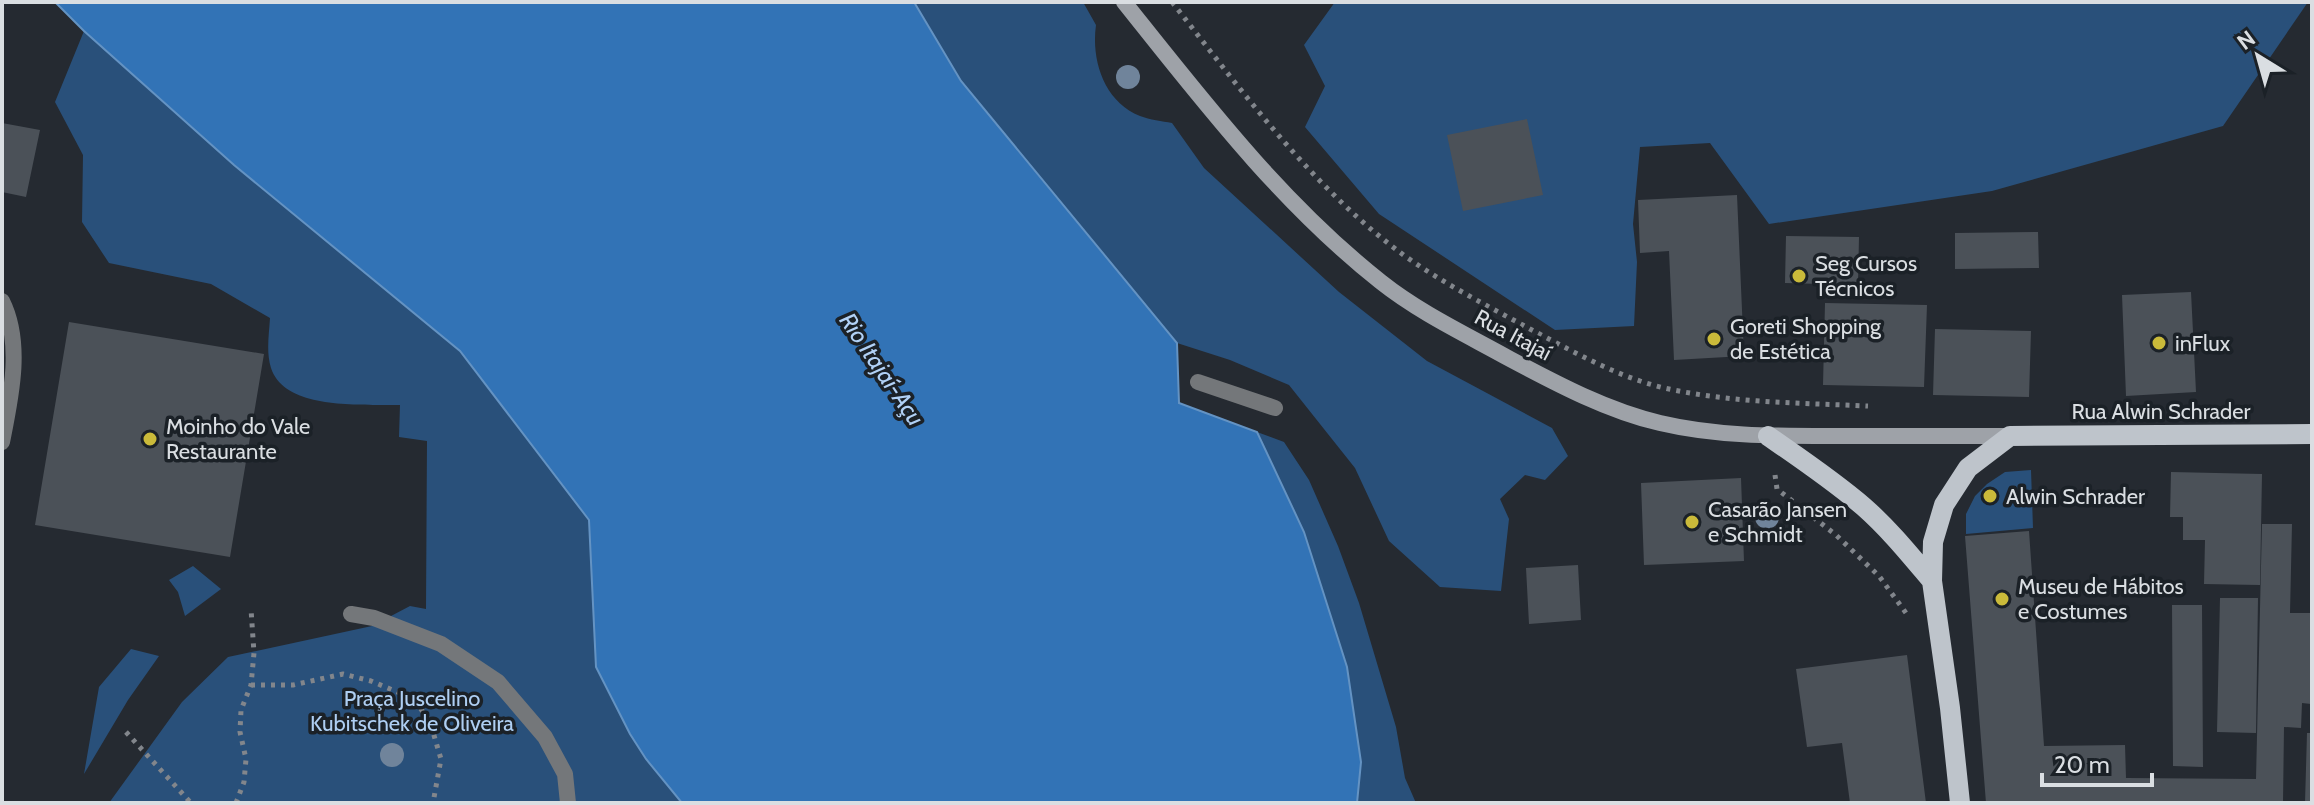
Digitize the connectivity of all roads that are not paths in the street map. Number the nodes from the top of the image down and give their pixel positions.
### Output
1 (1124, 2) edge
2 (2, 301) edge
3 (1198, 382) dead end
4 (1275, 408) dead end
5 (2312, 434) edge
6 (1768, 436) junction
7 (2010, 436) junction
8 (2, 442) edge
9 (1932, 581) junction
10 (351, 614) dead end
11 (568, 803) edge
12 (1960, 803) edge

1 - 6 main road, Rua Itajaí
2 - 8 street
3 - 4 street
5 - 7 main road, Rua Alwin Schrader
6 - 7 main road, Rua Itajaí
6 - 9 main road
7 - 9 main road
9 - 12 main road
10 - 11 street

